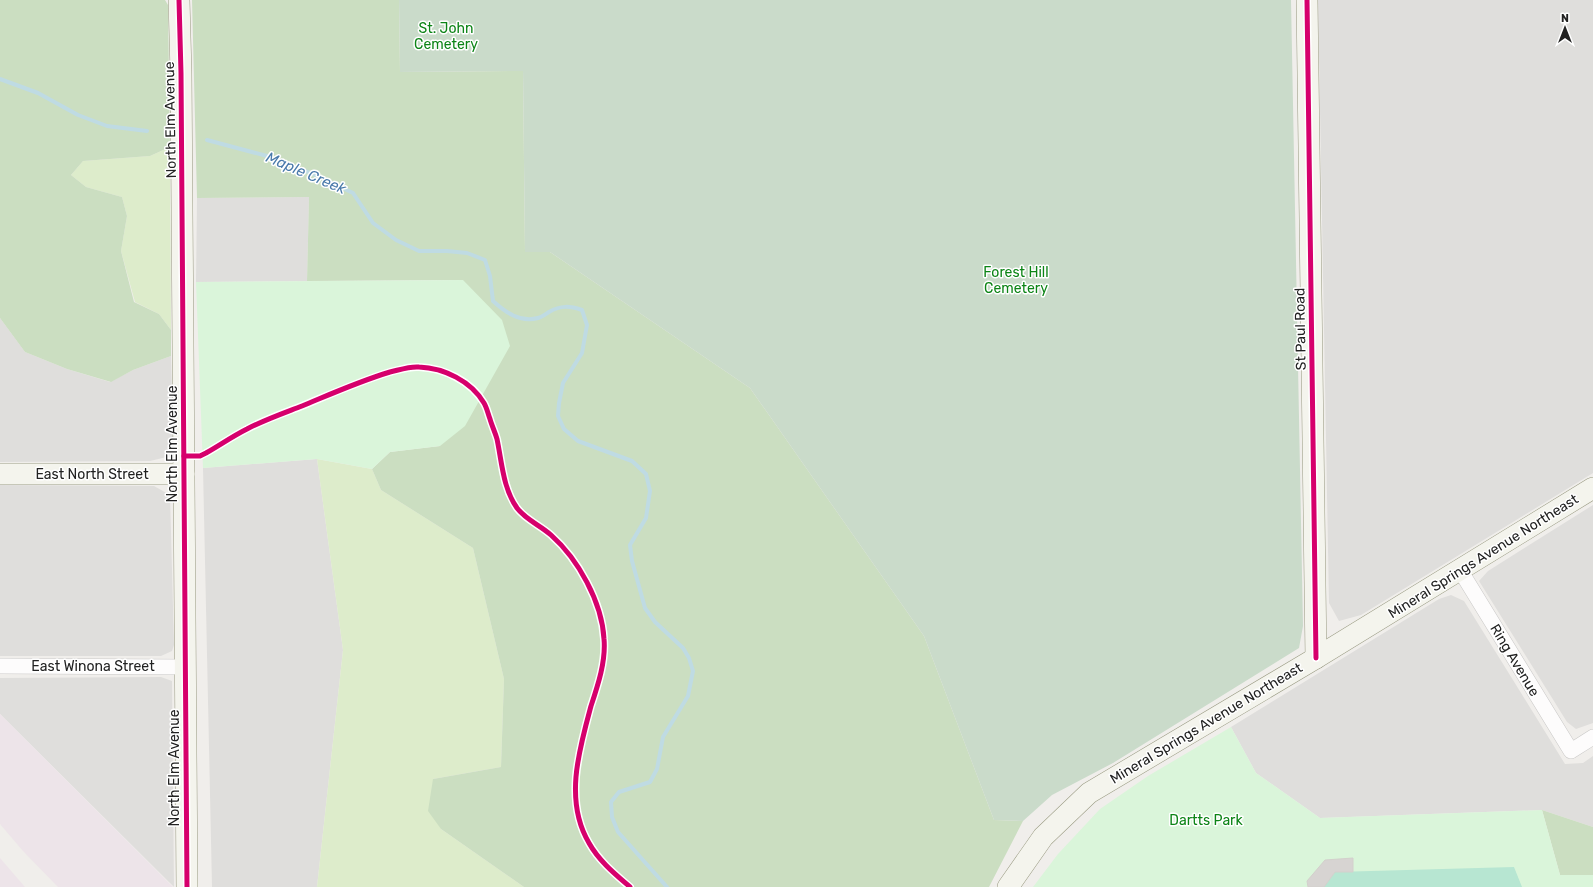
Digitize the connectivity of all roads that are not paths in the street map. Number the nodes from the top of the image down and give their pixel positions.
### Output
1 (179, 0) edge
2 (1307, 0) edge
3 (0, 474) edge
4 (184, 474) junction
5 (1593, 488) edge
6 (1460, 570) junction
7 (1316, 658) junction
8 (0, 666) edge
9 (186, 667) junction
10 (1593, 737) edge
11 (1012, 881) edge
12 (187, 887) edge

1 - 4 street, North Elm Avenue
2 - 7 street, St Paul Road
3 - 4 street, East North Street
4 - 9 street, North Elm Avenue
5 - 6 street, Mineral Springs Avenue Northeast
6 - 7 street, Mineral Springs Avenue Northeast
6 - 10 street, Ring Avenue
7 - 11 street, Mineral Springs Avenue Northeast
8 - 9 street, East Winona Street
9 - 12 street, North Elm Avenue

